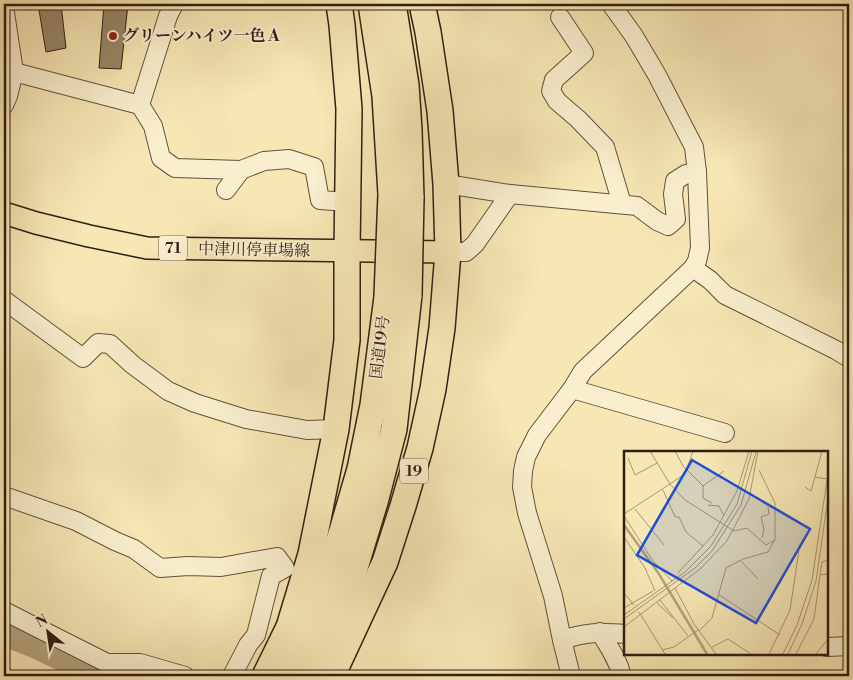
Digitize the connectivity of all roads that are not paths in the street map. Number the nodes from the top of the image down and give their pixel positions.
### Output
1 (174, 4) edge
2 (339, 4) edge
3 (371, 4) edge
4 (393, 4) edge
5 (422, 4) edge
6 (611, 4) edge
7 (4, 6) edge
8 (560, 17) dead end
9 (9, 70) edge
10 (4, 105) edge
11 (140, 105) junction
12 (241, 170) junction
13 (697, 172) junction
14 (446, 184) junction
15 (226, 190) dead end
16 (510, 194) junction
17 (401, 196) junction
18 (348, 202) junction
19 (622, 204) junction
20 (4, 213) edge
21 (347, 251) junction
22 (448, 252) junction
23 (693, 268) junction
24 (398, 296) junction
25 (4, 300) edge
26 (849, 358) edge
27 (572, 389) junction
28 (336, 429) junction
29 (725, 433) dead end
30 (4, 496) edge
31 (4, 611) edge
32 (600, 632) junction
33 (624, 634) edge
34 (562, 640) junction
35 (849, 646) edge
36 (828, 647) edge
37 (185, 676) edge
38 (232, 676) edge
39 (266, 676) edge
40 (285, 676) edge
41 (308, 676) edge
42 (332, 676) edge
43 (572, 676) edge
44 (622, 676) edge

1 - 11 street
2 - 18 highway
3 - 17 highway, 国道19号 / 19
4 - 17 highway, 国道19号 / 19
5 - 14 highway, 19
6 - 13 street
7 - 9 street
8 - 19 street
9 - 10 street
9 - 11 street
11 - 12 street
12 - 15 street
12 - 18 street
13 - 19 street
13 - 23 street
14 - 16 street
14 - 22 highway, 19
16 - 19 street
16 - 22 street
17 - 24 highway, 国道19号 / 19, bridge
18 - 21 highway
20 - 21 main road, 中津川停車場線 / 71
21 - 22 main road, 中津川停車場線 / 71
21 - 28 highway
22 - 42 highway, 19
23 - 26 street
23 - 27 street
24 - 40 highway, 国道19号 / 19
24 - 41 highway, 国道19号 / 19
25 - 28 street
27 - 29 street
27 - 34 street
28 - 39 highway
30 - 38 street
31 - 37 street
32 - 33 street
32 - 34 street
32 - 44 street
34 - 43 street
35 - 36 street

